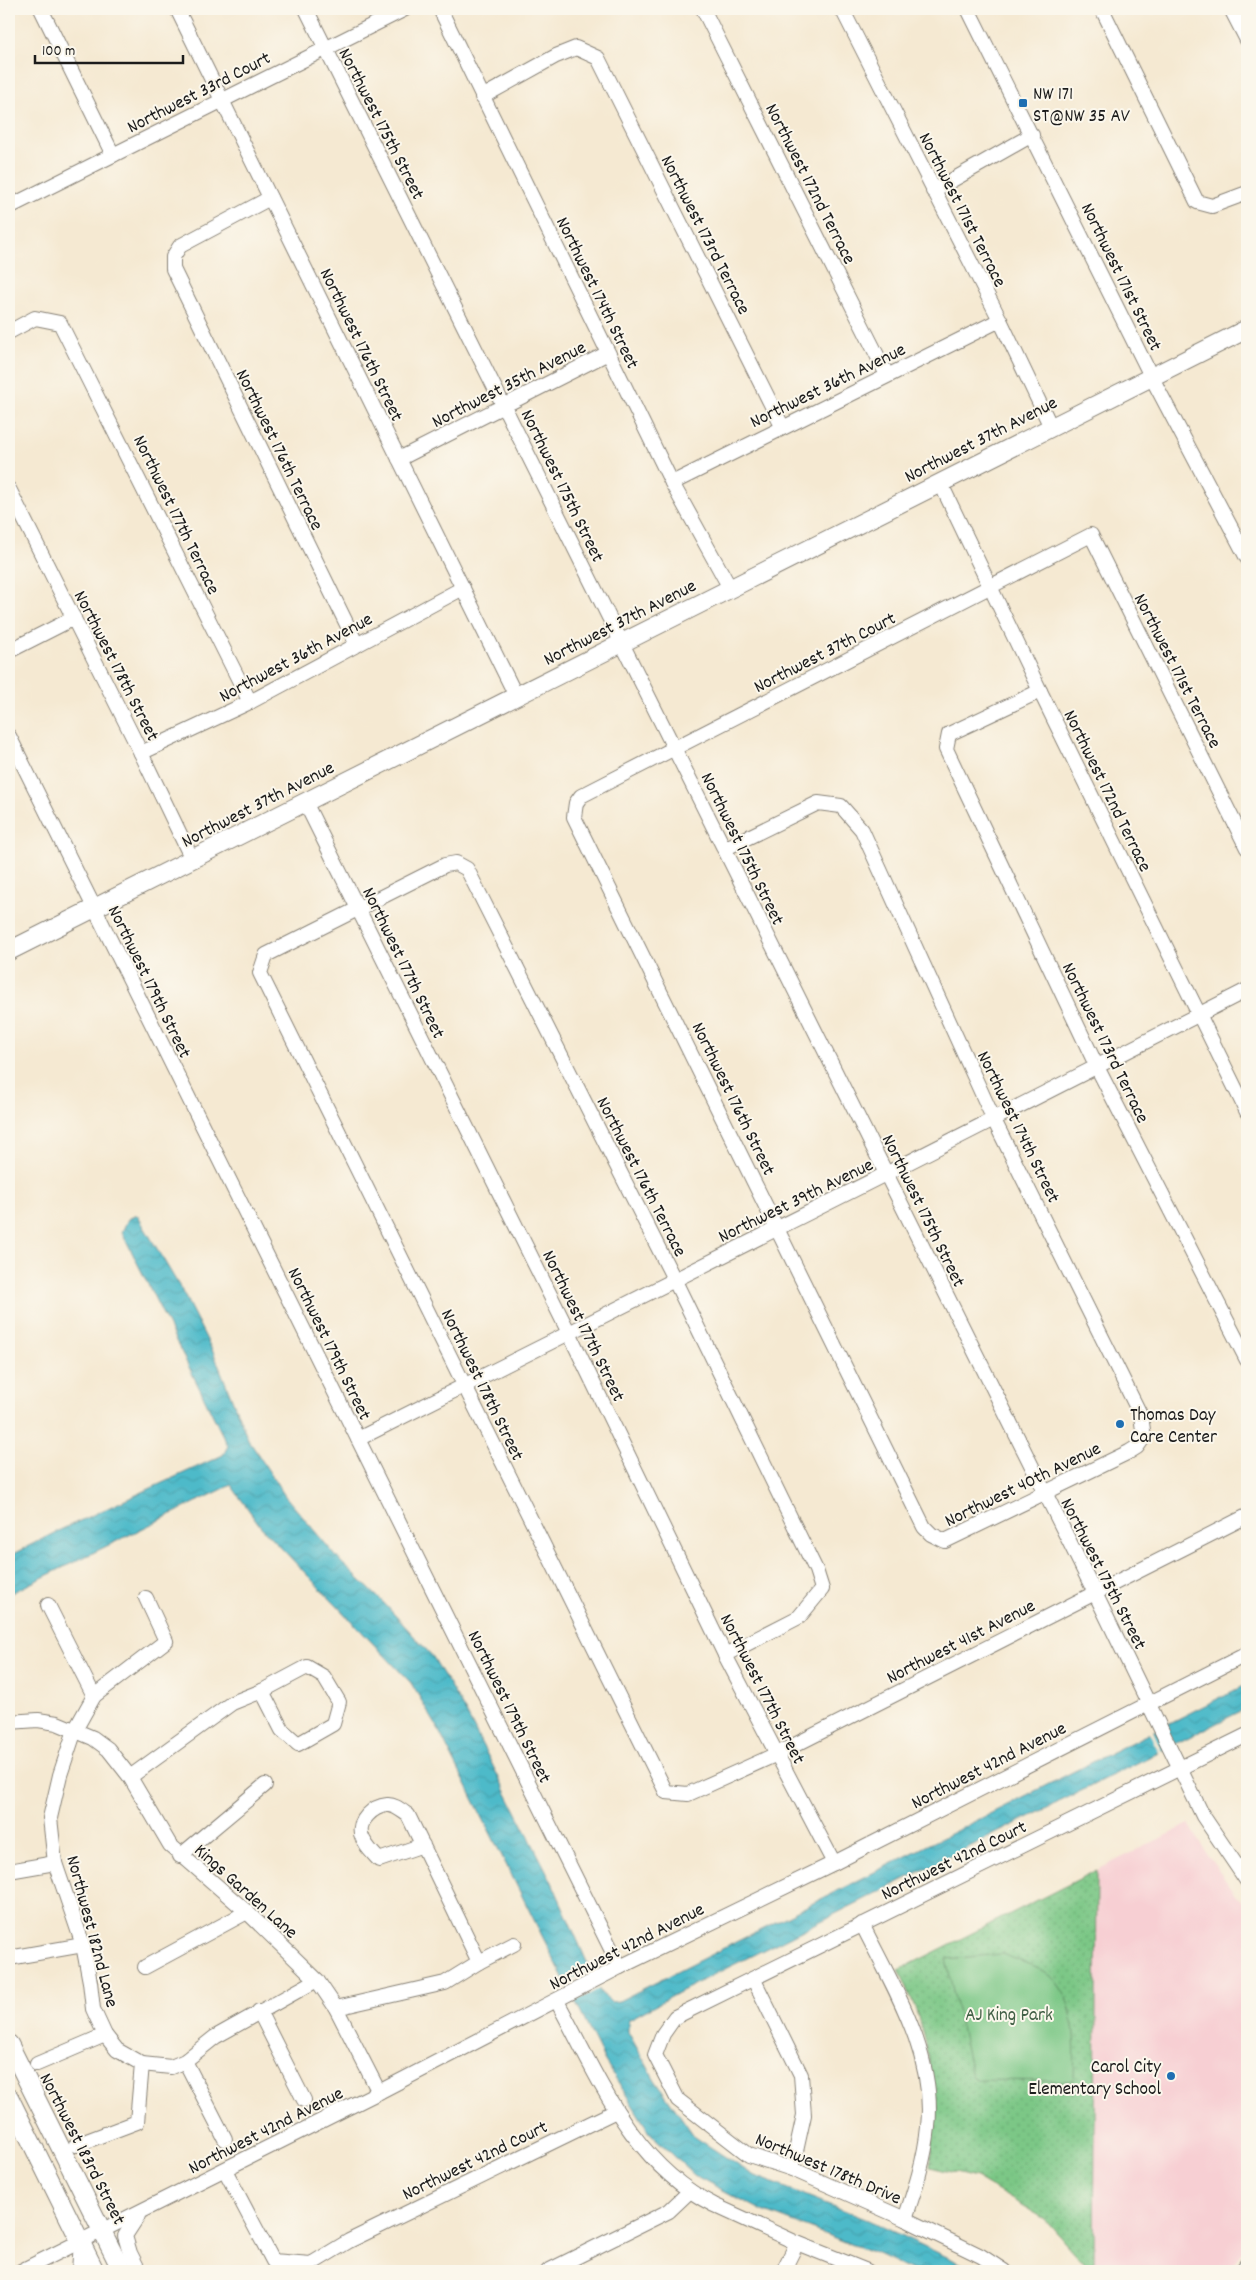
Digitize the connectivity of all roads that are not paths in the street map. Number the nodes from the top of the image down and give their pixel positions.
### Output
1 (40, 9) edge
2 (177, 9) edge
3 (306, 9) edge
4 (406, 9) edge
5 (440, 9) edge
6 (703, 9) edge
7 (842, 9) edge
8 (968, 9) edge
9 (1102, 9) edge
10 (1231, 9) edge
11 (1247, 40) edge
12 (325, 48) junction
13 (482, 97) junction
14 (222, 99) junction
15 (1032, 135) junction
16 (113, 155) junction
17 (933, 191) junction
18 (1247, 193) edge
19 (270, 198) junction
20 (9, 207) edge
21 (1000, 320) junction
22 (1247, 329) edge
23 (9, 332) edge
24 (608, 353) junction
25 (887, 375) junction
26 (1151, 376) junction
27 (504, 407) junction
28 (782, 426) junction
29 (1051, 427) junction
30 (399, 459) junction
31 (940, 482) junction
32 (672, 483) junction
33 (9, 489) edge
34 (1091, 535) joint
35 (1247, 558) edge
36 (991, 587) junction
37 (463, 588) junction
38 (730, 588) junction
39 (74, 618) junction
40 (622, 643) junction
41 (357, 645) junction
42 (9, 651) edge
43 (1040, 692) junction
44 (516, 696) junction
45 (250, 702) junction
46 (9, 736) edge
47 (674, 748) junction
48 (142, 753) junction
49 (305, 802) junction
50 (576, 803) joint
51 (1247, 848) edge
52 (724, 850) junction
53 (192, 859) junction
54 (94, 908) junction
55 (357, 908) junction
56 (9, 951) edge
57 (1247, 990) edge
58 (1198, 1015) junction
59 (1098, 1067) junction
60 (1247, 1112) edge
61 (994, 1120) junction
62 (886, 1175) junction
63 (778, 1227) junction
64 (674, 1279) junction
65 (569, 1334) junction
66 (1244, 1354) edge
67 (464, 1386) junction
68 (1144, 1437) joint
69 (358, 1439) junction
70 (1045, 1495) junction
71 (1247, 1516) edge
72 (938, 1540) joint
73 (1095, 1593) junction
74 (146, 1598) dead end
75 (48, 1605) dead end
76 (1247, 1654) edge
77 (725, 1655) junction
78 (262, 1691) junction
79 (94, 1696) junction
80 (1149, 1704) junction
81 (9, 1722) edge
82 (75, 1730) junction
83 (1247, 1735) edge
84 (776, 1754) junction
85 (1177, 1763) junction
86 (130, 1778) junction
87 (265, 1785) dead end
88 (688, 1794) joint
89 (423, 1845) junction
90 (180, 1856) junction
91 (55, 1863) junction
92 (834, 1863) junction
93 (9, 1871) edge
94 (1247, 1881) edge
95 (248, 1912) junction
96 (862, 1924) junction
97 (514, 1944) dead end
98 (82, 1946) junction
99 (9, 1958) edge
100 (479, 1962) junction
101 (145, 1967) dead end
102 (620, 1967) junction
103 (317, 1980) junction
104 (754, 1980) junction
105 (558, 2001) junction
106 (336, 2008) junction
107 (259, 2011) junction
108 (675, 2017) joint
109 (105, 2035) junction
110 (9, 2044) edge
111 (185, 2061) junction
112 (37, 2064) dead end
113 (142, 2064) junction
114 (379, 2092) junction
115 (9, 2097) edge
116 (304, 2100) dead end
117 (616, 2111) junction
118 (225, 2139) dead end
119 (76, 2145) dead end
120 (792, 2169) junction
121 (225, 2170) junction
122 (690, 2191) junction
123 (141, 2212) junction
124 (905, 2219) junction
125 (102, 2232) junction
126 (81, 2242) junction
127 (797, 2243) junction
128 (1247, 2264) edge
129 (21, 2271) edge
130 (79, 2271) edge
131 (96, 2271) edge
132 (122, 2271) edge
133 (139, 2271) edge
134 (548, 2271) edge
135 (783, 2271) edge
136 (867, 2271) edge
137 (1004, 2271) edge
138 (1242, 2271) edge

1 - 16 street
2 - 14 street, Northwest 176th Street
3 - 12 street, Northwest 175th Street
4 - 12 street, Northwest 33rd Court
5 - 13 street, Northwest 174th Street
6 - 25 street, Northwest 172nd Terrace
7 - 17 street, Northwest 171st Terrace
8 - 15 street, Northwest 171st Street
9 - 18 street
10 - 11 street
12 - 14 street, Northwest 33rd Court
12 - 27 street, Northwest 175th Street
13 - 24 street, Northwest 174th Street
13 - 28 street, Northwest 173rd Terrace
14 - 16 street, Northwest 33rd Court
14 - 19 street, Northwest 176th Street
15 - 17 street
15 - 26 street, Northwest 171st Street
16 - 20 street, Northwest 33rd Court
17 - 21 street, Northwest 171st Terrace
19 - 30 street, Northwest 176th Street
19 - 41 street, Northwest 176th Terrace
21 - 25 street, Northwest 36th Avenue
21 - 29 street, Northwest 171st Terrace
22 - 26 main road, Northwest 37th Avenue
23 - 45 street, Northwest 177th Terrace
24 - 27 street, Northwest 35th Avenue
24 - 32 street, Northwest 174th Street
25 - 28 street, Northwest 36th Avenue
26 - 29 main road, Northwest 37th Avenue
26 - 35 street, Northwest 171st Street
27 - 30 street, Northwest 35th Avenue
27 - 40 street, Northwest 175th Street
28 - 32 street, Northwest 36th Avenue
29 - 31 main road, Northwest 37th Avenue
30 - 37 street, Northwest 176th Street
31 - 36 street, Northwest 172nd Terrace
31 - 38 main road, Northwest 37th Avenue
32 - 38 street, Northwest 174th Street
33 - 39 street, Northwest 178th Street
34 - 36 street, Northwest 37th Court
34 - 51 street, Northwest 171st Terrace
36 - 43 street, Northwest 172nd Terrace
36 - 47 street, Northwest 37th Court
37 - 41 street, Northwest 36th Avenue
37 - 44 street, Northwest 176th Street
38 - 40 main road, Northwest 37th Avenue
39 - 42 street
39 - 48 street, Northwest 178th Street
40 - 44 main road, Northwest 37th Avenue
40 - 47 street, Northwest 175th Street
41 - 45 street, Northwest 36th Avenue
43 - 58 street, Northwest 172nd Terrace
43 - 59 street, Northwest 173rd Terrace
44 - 49 main road, Northwest 37th Avenue
45 - 48 street, Northwest 36th Avenue
46 - 54 street, Northwest 179th Street
47 - 50 street, Northwest 37th Court
47 - 52 street, Northwest 175th Street
48 - 53 street, Northwest 178th Street
49 - 53 main road, Northwest 37th Avenue
49 - 55 street, Northwest 177th Street
50 - 63 street, Northwest 176th Street
52 - 61 street, Northwest 174th Street
52 - 62 street, Northwest 175th Street
53 - 54 main road, Northwest 37th Avenue
54 - 56 main road, Northwest 37th Avenue
54 - 69 street, Northwest 179th Street
55 - 64 street, Northwest 176th Terrace
55 - 65 street, Northwest 177th Street
55 - 67 street, Northwest 178th Street
57 - 58 street, Northwest 39th Avenue
58 - 59 street, Northwest 39th Avenue
58 - 60 street, Northwest 172nd Terrace
59 - 61 street, Northwest 39th Avenue
59 - 66 street, Northwest 173rd Terrace
61 - 62 street, Northwest 39th Avenue
61 - 68 street, Northwest 174th Street
62 - 63 street, Northwest 39th Avenue
62 - 70 street, Northwest 175th Street
63 - 64 street, Northwest 39th Avenue
63 - 72 street, Northwest 176th Street
64 - 65 street, Northwest 39th Avenue
64 - 77 street, Northwest 176th Terrace
65 - 67 street, Northwest 39th Avenue
65 - 77 street, Northwest 177th Street
67 - 69 street, Northwest 39th Avenue
67 - 88 street, Northwest 178th Street
68 - 70 street, Northwest 40th Avenue
69 - 102 street, Northwest 179th Street
70 - 72 street, Northwest 40th Avenue
70 - 73 street, Northwest 175th Street
71 - 73 street, Northwest 41st Avenue
73 - 80 street, Northwest 175th Street
73 - 84 street, Northwest 41st Avenue
74 - 79 street
75 - 79 street
76 - 80 street, Northwest 42nd Avenue
77 - 84 street, Northwest 177th Street
78 - 78 street
78 - 86 street
79 - 82 street, Northwest 182nd Lane
80 - 85 street, Northwest 175th Street
80 - 92 street, Northwest 42nd Avenue
81 - 82 street, Kings Garden Lane
82 - 86 street, Kings Garden Lane
82 - 91 street, Northwest 182nd Lane
83 - 85 street, Northwest 42nd Court
84 - 88 street, Northwest 41st Avenue
84 - 92 street, Northwest 177th Street
85 - 94 street, Northwest 175th Street
85 - 96 street, Northwest 42nd Court
86 - 90 street, Kings Garden Lane
87 - 90 street
89 - 89 street
89 - 100 street
90 - 95 street, Kings Garden Lane
91 - 93 street
91 - 98 street, Northwest 182nd Lane
92 - 102 street, Northwest 42nd Avenue
95 - 101 street
95 - 103 street, Kings Garden Lane
96 - 104 street, Northwest 42nd Court
96 - 124 street
97 - 100 street
98 - 99 street
98 - 109 street, Northwest 182nd Lane
100 - 106 street
102 - 105 street, Northwest 42nd Avenue
103 - 106 street, Kings Garden Lane
103 - 107 street
104 - 108 street, Northwest 42nd Court
104 - 120 street
105 - 114 street, Northwest 42nd Avenue
105 - 117 street
106 - 114 street, Kings Garden Lane
107 - 111 street
107 - 116 street
108 - 120 street, Northwest 178th Drive
109 - 112 street
109 - 113 street, Northwest 182nd Lane
110 - 125 main road, Northwest 183rd Street
111 - 113 street
111 - 118 street
113 - 119 street
114 - 121 street, Northwest 42nd Avenue
115 - 126 main road
117 - 121 street, Northwest 42nd Court
117 - 122 street
120 - 124 street, Northwest 178th Drive
121 - 123 street, Northwest 42nd Avenue
122 - 127 street
122 - 134 street
123 - 125 street, Northwest 42nd Avenue
123 - 133 street
124 - 137 street, Northwest 178th Drive
125 - 126 street, Northwest 42nd Avenue
125 - 132 main road, Northwest 183rd Street
126 - 129 street, Northwest 42nd Avenue
126 - 130 street
126 - 131 main road
127 - 135 street
127 - 136 street
128 - 138 street

